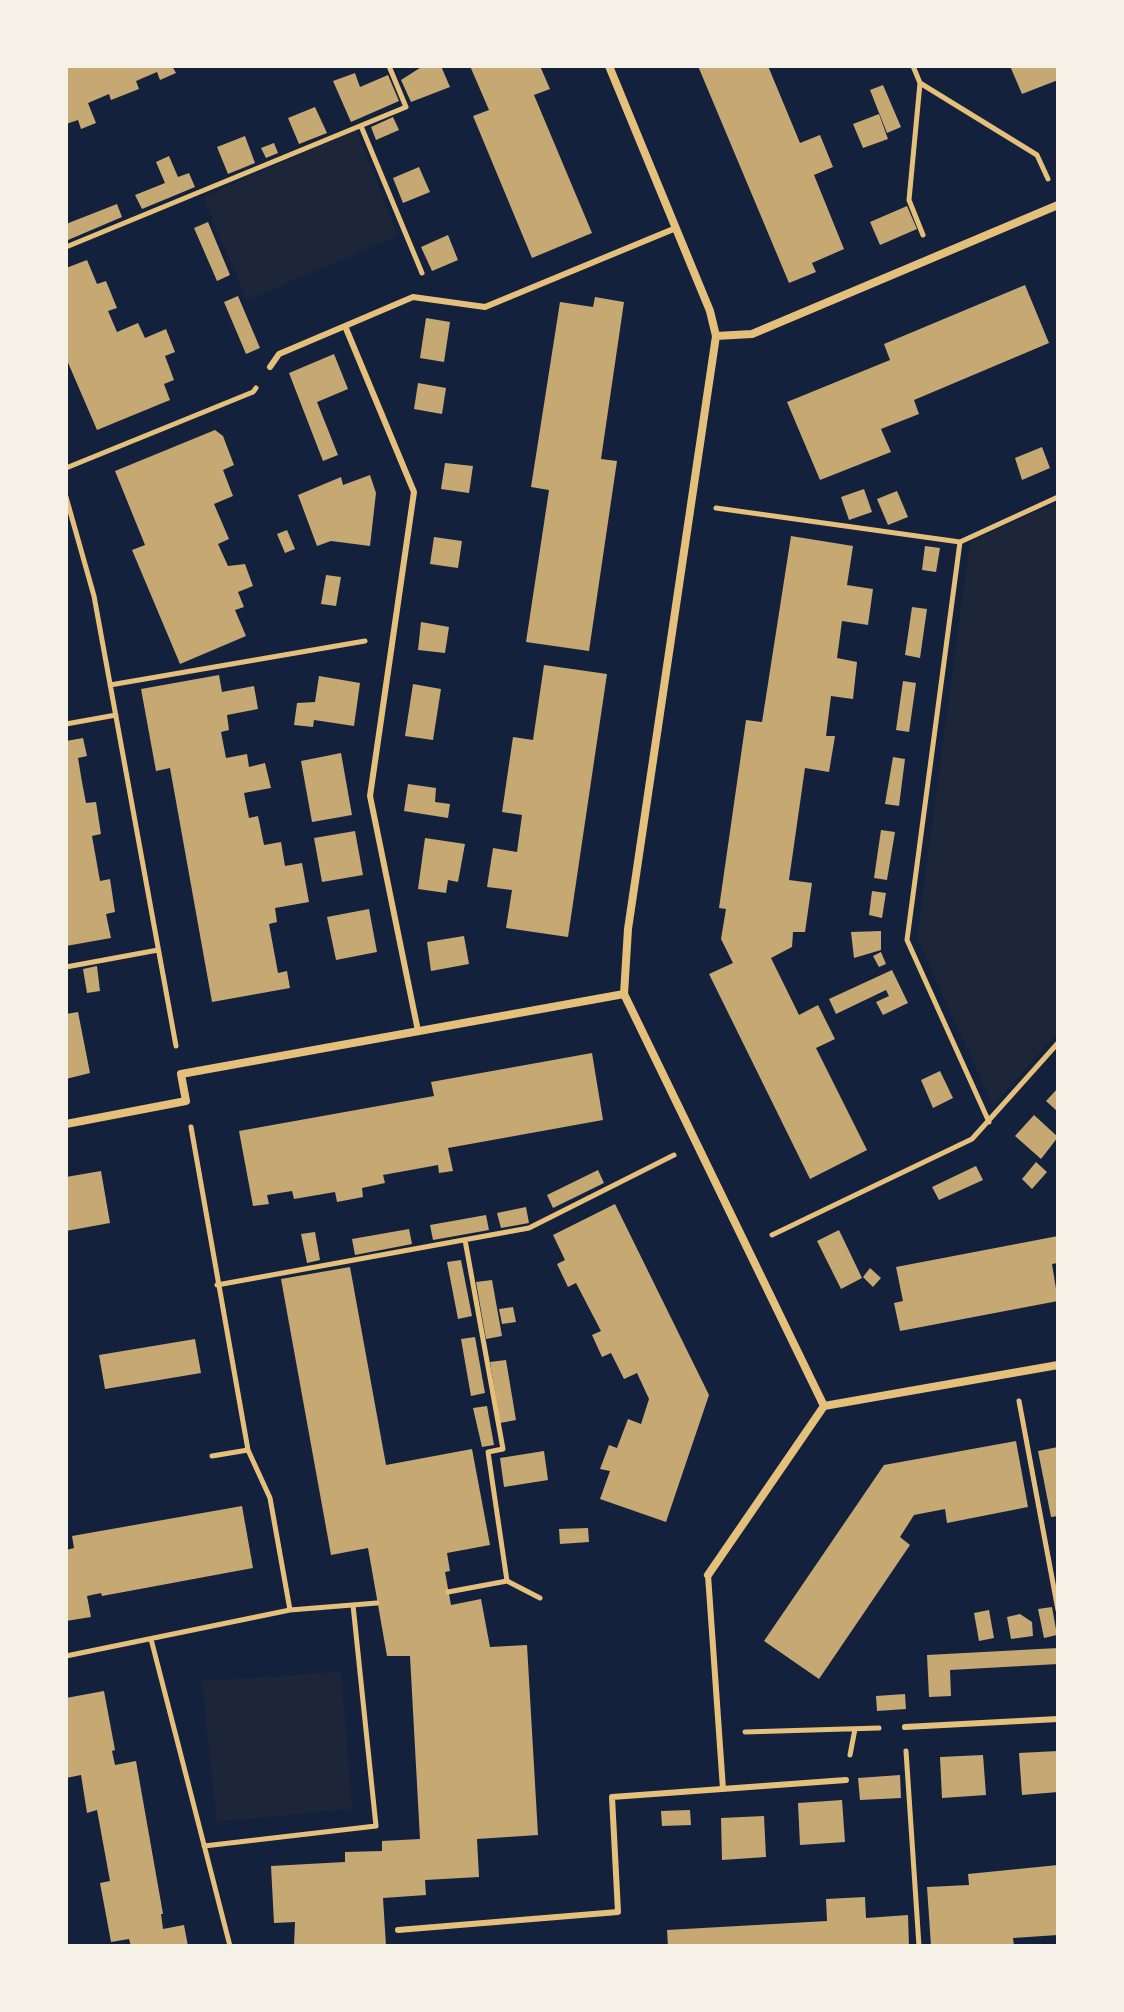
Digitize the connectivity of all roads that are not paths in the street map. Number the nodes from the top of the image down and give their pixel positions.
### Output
1 (609, 66) edge
2 (1058, 205) edge
3 (676, 228) junction
4 (345, 326) junction
5 (716, 336) junction
6 (270, 367) road end
7 (624, 994) junction
8 (418, 1031) junction
9 (66, 1124) edge
10 (1058, 1365) edge
11 (824, 1406) junction
12 (708, 1575) joint
13 (1058, 1719) edge
14 (905, 1727) dead end
15 (846, 1780) dead end
16 (723, 1789) junction
17 (398, 1930) dead end

1 - 3 street
2 - 5 street
3 - 4 lane
3 - 5 street
4 - 6 lane
4 - 8 lane
5 - 7 street
7 - 8 street
7 - 11 street
8 - 9 street
10 - 11 street
11 - 12 street
12 - 16 lane
13 - 14 lane
15 - 16 lane
16 - 17 lane

